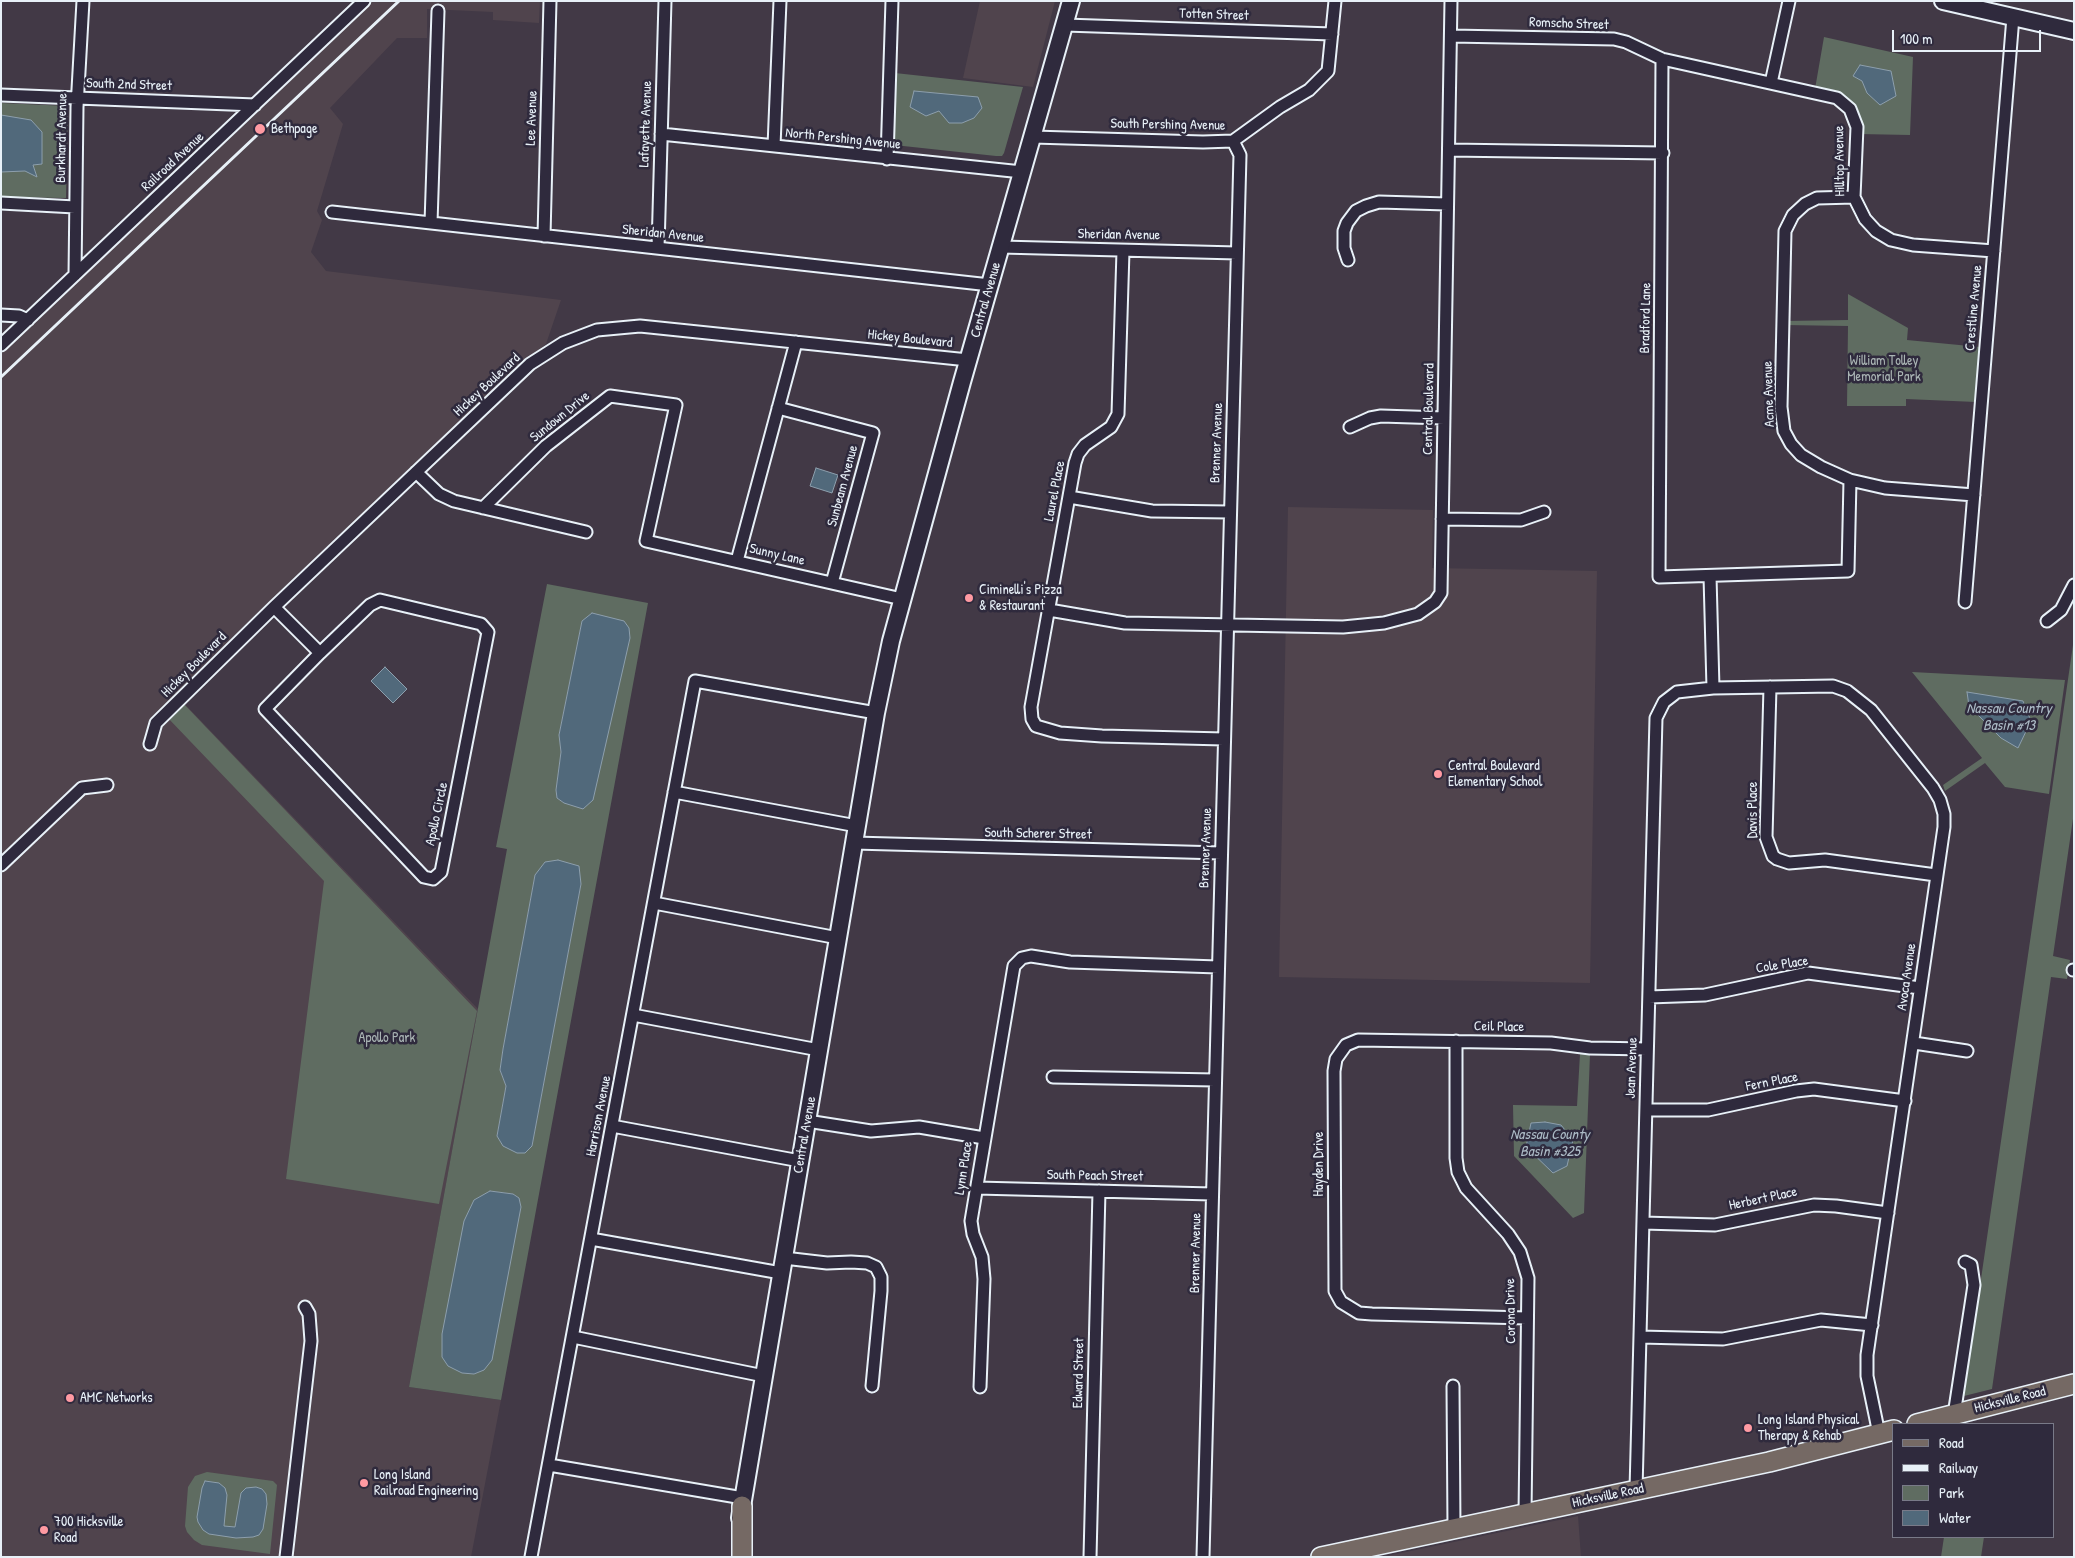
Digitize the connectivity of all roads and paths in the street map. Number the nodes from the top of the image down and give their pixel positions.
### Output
1 (83, 1) edge
2 (364, 1) edge
3 (550, 1) edge
4 (665, 1) edge
5 (780, 1) edge
6 (892, 1) edge
7 (1071, 1) edge
8 (1335, 1) edge
9 (1451, 1) edge
10 (1789, 1) edge
11 (1943, 1) edge
12 (1993, 7) edge
13 (438, 12) dead end
14 (2013, 17) junction
15 (1065, 25) junction
16 (2074, 31) edge
17 (1332, 34) junction
18 (1451, 36) junction
19 (1662, 59) junction
20 (1770, 83) junction
21 (1, 95) edge
22 (77, 98) junction
23 (255, 105) junction
24 (661, 134) junction
25 (1032, 137) junction
26 (1233, 141) junction
27 (774, 146) junction
28 (1449, 150) junction
29 (1663, 153) junction
30 (887, 159) junction
31 (1022, 172) junction
32 (1854, 197) junction
33 (1, 203) edge
34 (1448, 204) junction
35 (76, 207) junction
36 (332, 212) dead end
37 (431, 223) junction
38 (544, 236) junction
39 (1001, 247) junction
40 (658, 248) junction
41 (1123, 250) junction
42 (1994, 252) junction
43 (1237, 253) junction
44 (1348, 260) dead end
45 (75, 275) junction
46 (990, 285) junction
47 (1, 315) edge
48 (28, 320) junction
49 (796, 342) junction
50 (1, 345) edge
51 (968, 360) junction
52 (778, 408) junction
53 (1444, 418) junction
54 (1350, 427) dead end
55 (416, 472) junction
56 (1850, 480) junction
57 (1974, 495) junction
58 (1069, 498) junction
59 (482, 508) junction
60 (1230, 512) junction
61 (1544, 512) dead end
62 (1442, 519) junction
63 (586, 532) dead end
64 (646, 541) joint
65 (736, 561) junction
66 (1710, 576) junction
67 (832, 583) junction
68 (2074, 585) edge
69 (902, 599) junction
70 (1965, 602) dead end
71 (274, 607) junction
72 (1049, 610) junction
73 (2047, 621) dead end
74 (1227, 626) junction
75 (320, 653) junction
76 (1770, 687) junction
77 (1713, 688) junction
78 (876, 712) junction
79 (1224, 739) junction
80 (150, 744) dead end
81 (107, 785) dead end
82 (674, 792) junction
83 (850, 825) junction
84 (854, 843) junction
85 (1221, 853) junction
86 (1, 865) edge
87 (1936, 875) junction
88 (654, 903) junction
89 (838, 938) junction
90 (1218, 967) junction
91 (1920, 988) junction
92 (1649, 997) junction
93 (633, 1015) junction
94 (1456, 1041) junction
95 (1351, 1043) joint
96 (1914, 1043) junction
97 (1647, 1049) junction
98 (819, 1050) junction
99 (1967, 1051) dead end
100 (1053, 1076) dead end
101 (1215, 1080) junction
102 (1904, 1101) junction
103 (1646, 1110) junction
104 (807, 1121) junction
105 (612, 1126) junction
106 (984, 1138) junction
107 (800, 1161) junction
108 (976, 1188) junction
109 (1099, 1191) junction
110 (1212, 1194) junction
111 (1888, 1213) junction
112 (1643, 1223) junction
113 (591, 1238) junction
114 (1965, 1262) dead end
115 (783, 1265) junction
116 (305, 1306) dead end
117 (1527, 1318) junction
118 (1872, 1325) junction
119 (573, 1337) junction
120 (1640, 1337) junction
121 (764, 1376) junction
122 (2074, 1384) edge
123 (872, 1386) dead end
124 (1453, 1386) dead end
125 (980, 1387) dead end
126 (1954, 1415) junction
127 (1922, 1423) edge
128 (1886, 1432) edge
129 (549, 1465) junction
130 (1636, 1490) junction
131 (743, 1502) junction
132 (1525, 1513) junction
133 (1454, 1528) junction
134 (286, 1557) edge
135 (531, 1557) edge
136 (733, 1557) edge
137 (742, 1557) edge
138 (1090, 1557) edge
139 (1204, 1557) edge
140 (1322, 1557) edge

1 - 22 street, Burkhardt Avenue
2 - 23 street, Railroad Avenue
3 - 38 street, Lee Avenue
4 - 24 street, Lafayette Avenue
5 - 27 street
6 - 30 street
7 - 15 main road, Central Avenue
8 - 17 street, South Pershing Avenue
9 - 18 street, Central Boulevard
10 - 20 street
11 - 12 main road
12 - 14 main road
13 - 37 street
14 - 16 main road
14 - 42 street, Crestline Avenue
15 - 17 street, Totten Street
15 - 25 main road, Central Avenue
17 - 26 street, South Pershing Avenue
18 - 19 street, Romscho Street
18 - 28 street, Central Boulevard
19 - 20 street, Romscho Street
19 - 29 street, Bradford Lane
20 - 32 street, Hilltop Avenue
21 - 22 street, South 2nd Street
22 - 23 street, South 2nd Street
22 - 35 street, Burkhardt Avenue
23 - 45 street, Railroad Avenue
24 - 27 street, North Pershing Avenue
24 - 40 street, Lafayette Avenue
25 - 26 street, South Pershing Avenue
25 - 31 main road, Central Avenue
26 - 43 street, Brenner Avenue
27 - 30 street, North Pershing Avenue
28 - 29 street
28 - 34 street, Central Boulevard
29 - 66 street, Bradford Lane
30 - 31 street, North Pershing Avenue
31 - 39 main road, Central Avenue
32 - 42 street, Hilltop Avenue
32 - 56 street, Acme Avenue
33 - 35 street
34 - 44 street
34 - 53 street, Central Boulevard
35 - 45 street, Burkhardt Avenue
36 - 37 street, Sheridan Avenue
37 - 38 street, Sheridan Avenue
38 - 40 street, Sheridan Avenue
39 - 41 street, Sheridan Avenue
39 - 46 main road, Central Avenue
40 - 46 street, Sheridan Avenue
41 - 43 street, Sheridan Avenue
41 - 58 street, Laurel Place
42 - 57 street, Crestline Avenue
43 - 60 street, Brenner Avenue
45 - 48 street, Railroad Avenue
46 - 51 main road, Central Avenue
47 - 48 street
48 - 50 street, Railroad Avenue
49 - 51 street, Hickey Boulevard
49 - 52 street
49 - 55 street, Hickey Boulevard
51 - 69 main road, Central Avenue
52 - 65 street
52 - 67 street, Sunbeam Avenue
53 - 54 street
53 - 62 street, Central Boulevard
55 - 59 street
55 - 71 street, Hickey Boulevard
56 - 57 street, Acme Avenue
56 - 66 street
57 - 70 street, Crestline Avenue
58 - 60 street
58 - 72 street, Laurel Place
59 - 63 street
59 - 64 street, Sundown Drive
60 - 74 street, Brenner Avenue
61 - 62 street
62 - 74 street, Central Boulevard
64 - 65 street, Sunny Lane
65 - 67 street, Sunny Lane
66 - 77 street
67 - 69 street, Sunny Lane
68 - 73 street
69 - 78 main road, Central Avenue
71 - 75 street
71 - 80 street, Hickey Boulevard
72 - 74 street, Central Boulevard
72 - 79 street, Laurel Place
74 - 79 street, Brenner Avenue
75 - 75 street, Apollo Circle
76 - 77 street, Avoca Avenue
76 - 87 street, Avoca Avenue
76 - 87 street, Davis Place
77 - 92 street, Jean Avenue
78 - 82 street, Harrison Avenue
78 - 83 main road, Central Avenue
79 - 85 street, Brenner Avenue
81 - 86 street
82 - 83 street
82 - 88 street, Harrison Avenue
83 - 84 main road, Central Avenue
84 - 85 street, South Scherer Street
84 - 89 main road, Central Avenue
85 - 90 street, Brenner Avenue
87 - 91 street, Avoca Avenue
88 - 89 street
88 - 93 street, Harrison Avenue
89 - 98 main road, Central Avenue
90 - 101 street, Brenner Avenue
90 - 106 street, Lynn Place
91 - 92 street, Cole Place
91 - 96 street, Avoca Avenue
92 - 97 street, Jean Avenue
93 - 98 street
93 - 105 street, Harrison Avenue
94 - 95 street, Ceil Place
94 - 97 street, Ceil Place
94 - 117 street, Corona Drive
95 - 117 street, Hayden Drive
96 - 99 street
96 - 102 street, Avoca Avenue
97 - 103 street, Jean Avenue
98 - 104 main road, Central Avenue
100 - 101 street
101 - 110 street, Brenner Avenue
102 - 103 street, Fern Place
102 - 111 street, Avoca Avenue
103 - 112 street, Jean Avenue
104 - 106 street
104 - 107 main road, Central Avenue
105 - 107 street
105 - 113 street, Harrison Avenue
106 - 108 street, Lynn Place
107 - 115 main road, Central Avenue
108 - 109 street, South Peach Street
108 - 125 street, Lynn Place
109 - 110 street, South Peach Street
109 - 138 street, Edward Street
110 - 139 street, Brenner Avenue
111 - 112 street, Herbert Place
111 - 118 street, Avoca Avenue
112 - 120 street, Jean Avenue
113 - 115 street
113 - 119 street, Harrison Avenue
114 - 126 street
115 - 121 main road, Central Avenue
115 - 123 street
116 - 134 street
117 - 132 street, Corona Drive
118 - 120 street
118 - 128 street, Avoca Avenue
119 - 121 street
119 - 129 street, Harrison Avenue
120 - 130 street, Jean Avenue
121 - 131 main road, Central Avenue
122 - 126 main road, Hicksville Road
124 - 133 street
126 - 127 main road, Hicksville Road
128 - 130 main road, Hicksville Road
129 - 131 street
129 - 135 street, Harrison Avenue
130 - 132 main road, Hicksville Road
131 - 136 main road, Central Avenue
131 - 137 main road
132 - 133 main road, Hicksville Road
133 - 140 main road, Hicksville Road

